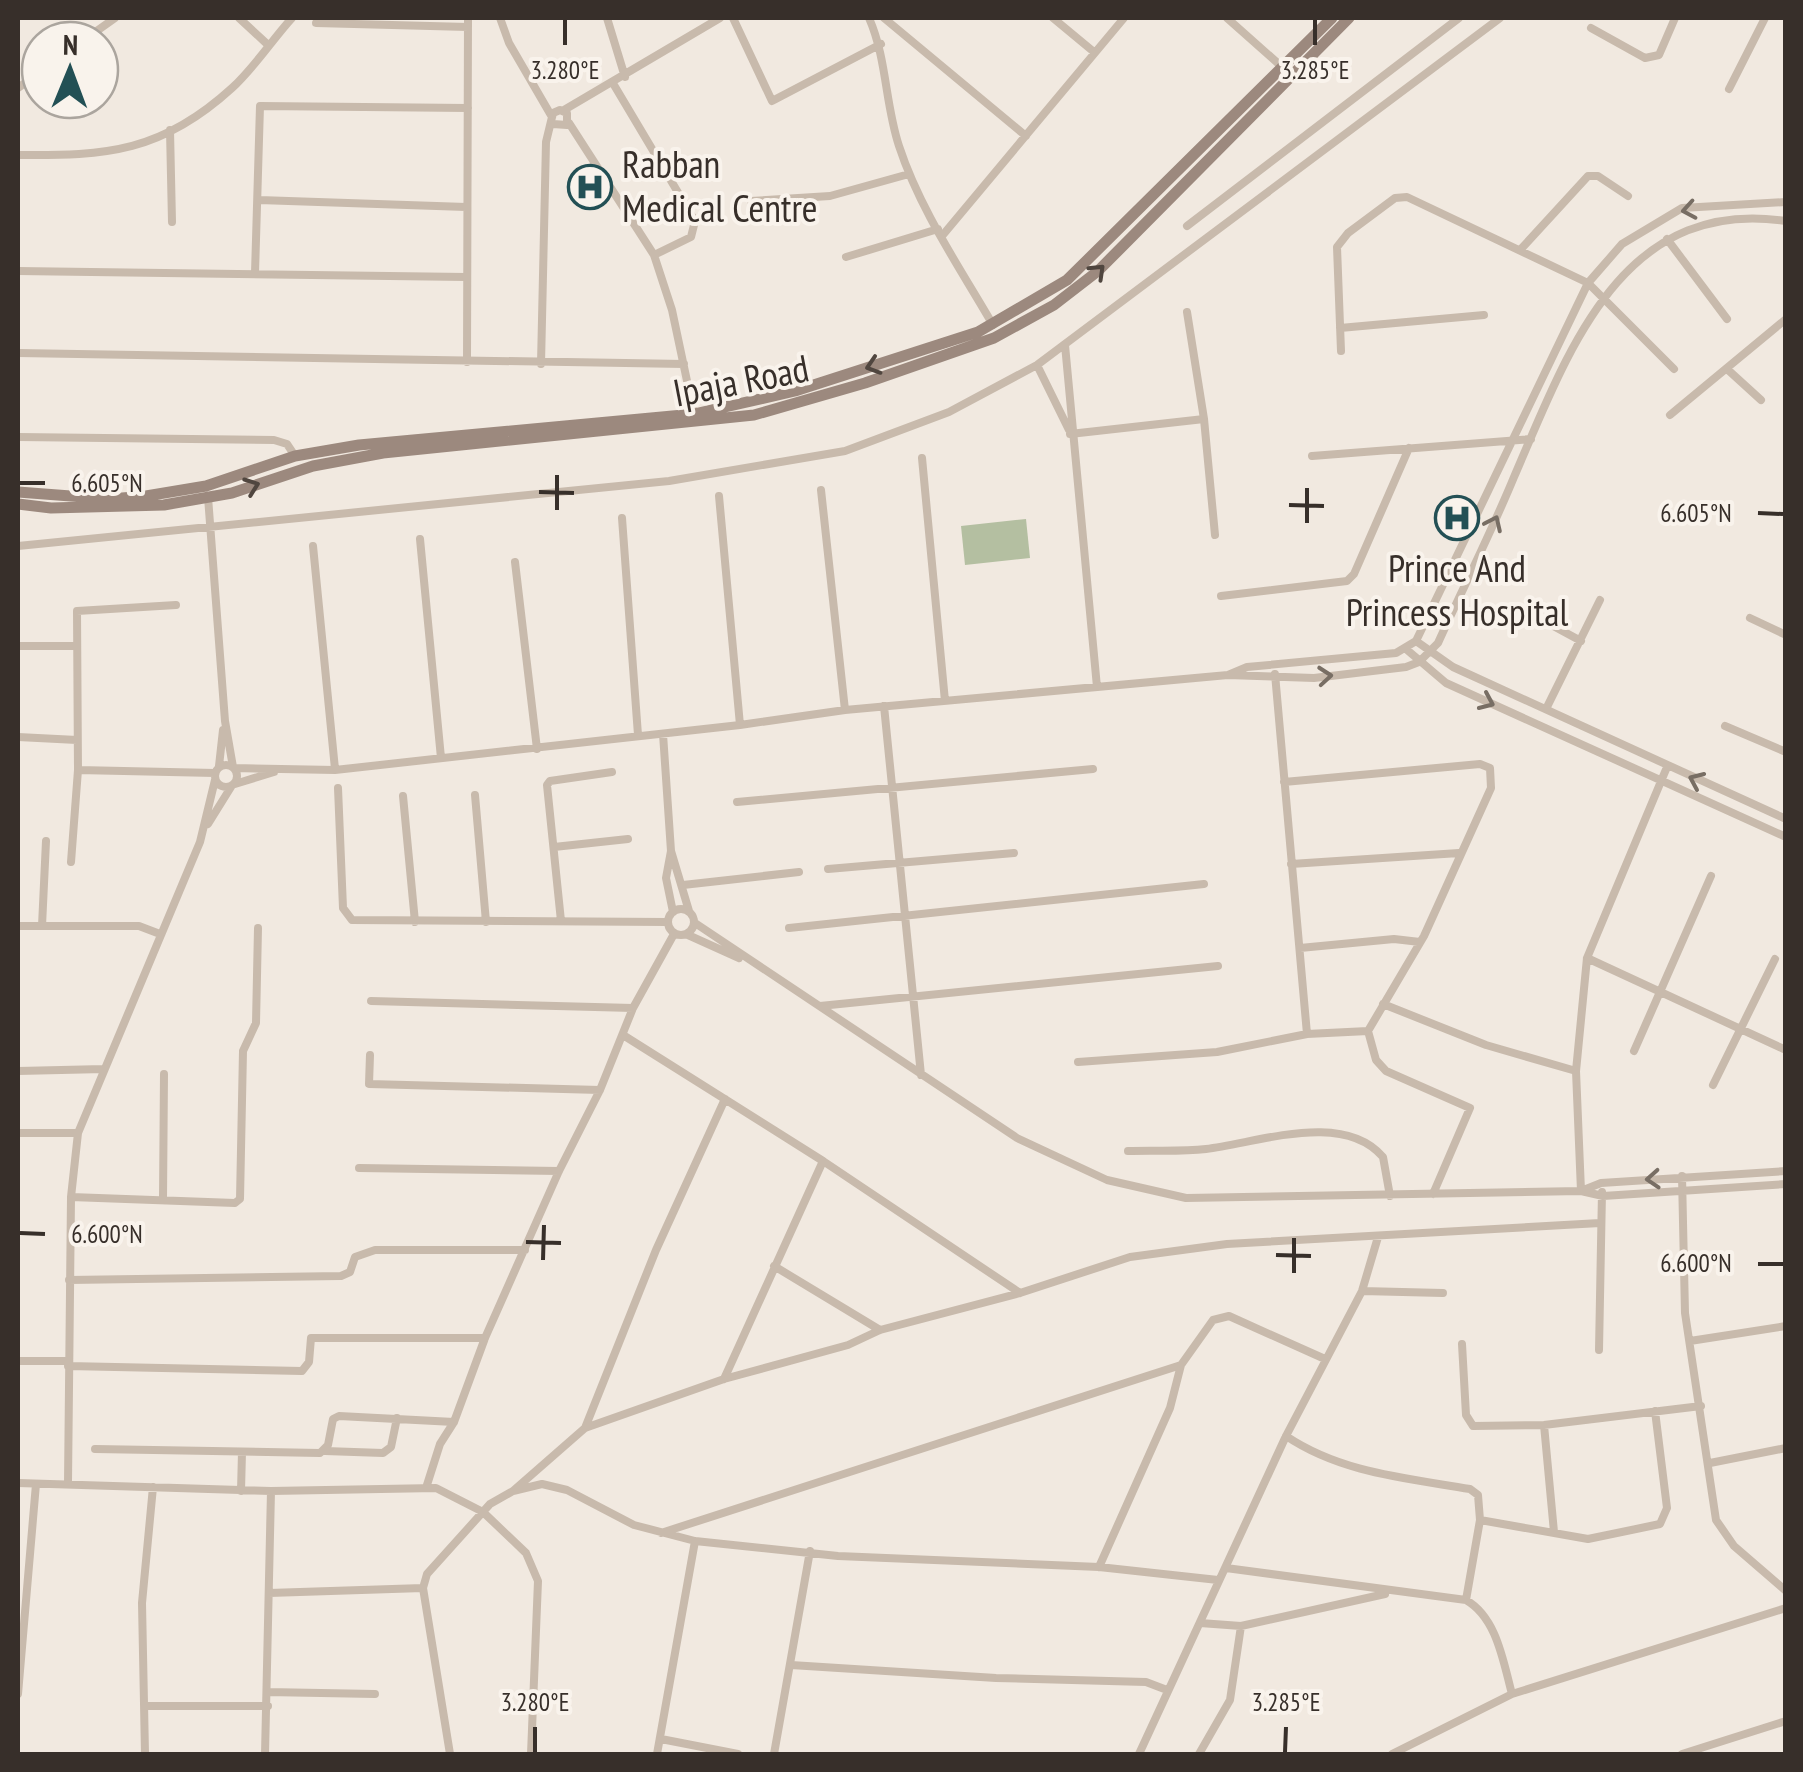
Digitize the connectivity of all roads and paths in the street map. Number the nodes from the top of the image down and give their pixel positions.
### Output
1 (240, 18) edge
2 (292, 18) edge
3 (500, 18) edge
4 (607, 18) edge
5 (720, 18) edge
6 (733, 18) edge
7 (869, 18) edge
8 (884, 18) edge
9 (1054, 18) edge
10 (1124, 18) edge
11 (1227, 18) edge
12 (1332, 18) edge
13 (1349, 18) edge
14 (1459, 18) edge
15 (1500, 18) edge
16 (1675, 18) edge
17 (1765, 18) edge
18 (468, 22) edge
19 (316, 23) dead end
20 (1590, 28) dead end
21 (266, 43) junction
22 (881, 44) junction
23 (1094, 52) junction
24 (1281, 66) junction
25 (625, 77) junction
26 (614, 85) junction
27 (536, 88) junction
28 (1730, 89) dead end
29 (591, 98) junction
30 (468, 108) junction
31 (562, 110) junction
32 (561, 123) junction
33 (1230, 128) junction
34 (170, 130) junction
35 (1026, 136) junction
36 (18, 155) edge
37 (909, 174) junction
38 (1628, 196) dead end
39 (259, 200) junction
40 (751, 201) dead end
41 (1786, 202) edge
42 (466, 208) junction
43 (172, 222) dead end
44 (1786, 222) edge
45 (1187, 226) dead end
46 (940, 233) junction
47 (1667, 239) junction
48 (1521, 249) junction
49 (654, 254) junction
50 (846, 257) dead end
51 (18, 271) edge
52 (255, 274) junction
53 (466, 277) junction
54 (1588, 283) junction
55 (1604, 294) junction
56 (1187, 312) dead end
57 (1484, 315) dead end
58 (1728, 319) dead end
59 (1786, 319) edge
60 (994, 325) junction
61 (1340, 328) junction
62 (1064, 345) junction
63 (1341, 351) dead end
64 (18, 353) edge
65 (467, 362) junction
66 (541, 364) junction
67 (684, 364) junction
68 (1037, 365) junction
69 (1674, 369) dead end
70 (1727, 369) junction
71 (796, 397) junction
72 (1762, 400) dead end
73 (694, 414) junction
74 (1670, 414) dead end
75 (1204, 420) junction
76 (1070, 434) junction
77 (18, 437) edge
78 (1530, 438) junction
79 (1509, 441) junction
80 (1409, 448) junction
81 (295, 456) junction
82 (1312, 456) dead end
83 (922, 458) dead end
84 (821, 490) dead end
85 (18, 492) edge
86 (718, 496) dead end
87 (208, 498) junction
88 (18, 504) edge
89 (622, 518) dead end
90 (213, 526) junction
91 (1215, 536) dead end
92 (420, 538) dead end
93 (18, 546) edge
94 (313, 546) dead end
95 (515, 562) dead end
96 (1221, 596) dead end
97 (1600, 600) dead end
98 (176, 605) dead end
99 (1533, 615) dead end
100 (1750, 618) dead end
101 (1786, 635) edge
102 (1416, 641) junction
103 (1581, 641) junction
104 (18, 646) edge
105 (74, 646) junction
106 (1406, 649) junction
107 (1430, 654) junction
108 (1419, 662) junction
109 (1275, 664) junction
110 (1228, 675) junction
111 (1276, 678) junction
112 (1097, 687) junction
113 (945, 701) junction
114 (884, 706) junction
115 (1547, 708) junction
116 (845, 710) junction
117 (224, 721) junction
118 (740, 726) junction
119 (1725, 726) dead end
120 (663, 734) junction
121 (638, 735) junction
122 (18, 737) edge
123 (77, 740) junction
124 (537, 749) junction
125 (1786, 752) edge
126 (441, 758) junction
127 (1666, 767) junction
128 (233, 768) junction
129 (1093, 769) dead end
130 (78, 770) junction
131 (335, 770) junction
132 (278, 771) junction
133 (612, 772) dead end
134 (217, 773) junction
135 (1661, 780) junction
136 (1284, 782) junction
137 (233, 786) junction
138 (338, 788) dead end
139 (890, 788) junction
140 (475, 795) dead end
141 (403, 796) dead end
142 (737, 802) dead end
143 (1786, 820) edge
144 (205, 827) junction
145 (1786, 837) edge
146 (628, 839) dead end
147 (46, 841) dead end
148 (554, 847) junction
149 (671, 851) junction
150 (1014, 853) dead end
151 (1459, 853) junction
152 (70, 862) dead end
153 (897, 864) junction
154 (1290, 864) junction
155 (828, 869) dead end
156 (798, 872) dead end
157 (1711, 876) dead end
158 (1204, 884) dead end
159 (682, 885) junction
160 (688, 911) junction
161 (673, 912) junction
162 (903, 913) junction
163 (561, 920) junction
164 (415, 922) junction
165 (486, 922) junction
166 (667, 922) junction
167 (695, 923) junction
168 (18, 926) edge
169 (42, 926) junction
170 (258, 928) dead end
171 (788, 928) dead end
172 (160, 934) junction
173 (674, 934) junction
174 (688, 935) junction
175 (1420, 942) junction
176 (1300, 948) junction
177 (1587, 958) junction
178 (743, 959) junction
179 (1775, 960) dead end
180 (1218, 966) dead end
181 (1658, 989) junction
182 (913, 996) junction
183 (371, 1000) dead end
184 (1383, 1004) junction
185 (820, 1006) junction
186 (633, 1008) junction
187 (1743, 1029) junction
188 (1368, 1032) junction
189 (1307, 1034) junction
190 (623, 1036) junction
191 (1786, 1050) edge
192 (1634, 1051) dead end
193 (370, 1056) dead end
194 (1078, 1062) dead end
195 (104, 1069) junction
196 (18, 1071) edge
197 (1576, 1071) junction
198 (164, 1074) dead end
199 (921, 1076) junction
200 (1713, 1085) dead end
201 (600, 1090) junction
202 (725, 1098) junction
203 (78, 1133) junction
204 (18, 1134) edge
205 (1128, 1151) dead end
206 (823, 1160) junction
207 (359, 1168) dead end
208 (559, 1171) junction
209 (1786, 1171) edge
210 (1682, 1176) junction
211 (1601, 1183) junction
212 (1786, 1184) edge
213 (1683, 1188) junction
214 (1581, 1191) junction
215 (1433, 1194) junction
216 (1390, 1196) junction
217 (1603, 1196) junction
218 (71, 1197) junction
219 (163, 1198) junction
220 (1600, 1223) junction
221 (1378, 1236) junction
222 (525, 1250) junction
223 (774, 1266) junction
224 (69, 1280) junction
225 (1362, 1291) junction
226 (1020, 1293) junction
227 (1443, 1294) dead end
228 (1786, 1326) edge
229 (880, 1330) junction
230 (485, 1338) junction
231 (1690, 1341) junction
232 (1462, 1344) dead end
233 (1599, 1350) dead end
234 (1325, 1359) junction
235 (18, 1361) edge
236 (69, 1364) junction
237 (1182, 1365) junction
238 (724, 1378) junction
239 (1701, 1406) junction
240 (1655, 1412) junction
241 (397, 1418) junction
242 (454, 1422) junction
243 (1544, 1425) junction
244 (585, 1428) junction
245 (1286, 1436) junction
246 (1786, 1448) edge
247 (95, 1449) dead end
248 (325, 1451) junction
249 (242, 1452) junction
250 (1710, 1463) junction
251 (18, 1483) edge
252 (68, 1483) junction
253 (36, 1484) junction
254 (153, 1488) junction
255 (426, 1488) junction
256 (241, 1491) junction
257 (271, 1491) junction
258 (513, 1491) junction
259 (483, 1512) junction
260 (1480, 1520) junction
261 (661, 1532) junction
262 (1554, 1532) junction
263 (695, 1542) junction
264 (810, 1551) junction
265 (1099, 1567) junction
266 (1226, 1568) junction
267 (1218, 1580) junction
268 (423, 1588) junction
269 (1786, 1591) edge
270 (269, 1593) junction
271 (1389, 1593) junction
272 (1466, 1600) junction
273 (1786, 1608) edge
274 (1200, 1622) junction
275 (1242, 1626) junction
276 (791, 1665) junction
277 (19, 1678) edge
278 (1167, 1690) junction
279 (268, 1692) junction
280 (18, 1694) edge
281 (375, 1694) dead end
282 (1512, 1694) junction
283 (145, 1706) junction
284 (268, 1706) junction
285 (1786, 1721) edge
286 (660, 1739) junction
287 (145, 1754) edge
288 (266, 1754) edge
289 (450, 1754) edge
290 (531, 1754) edge
291 (657, 1754) edge
292 (738, 1754) edge
293 (774, 1754) edge
294 (1140, 1754) edge
295 (1199, 1754) edge
296 (1392, 1754) edge
297 (1682, 1754) edge

1 - 21 street
2 - 21 street
3 - 27 street
4 - 25 street
5 - 25 street
6 - 22 street
7 - 22 street
8 - 35 street
9 - 23 street
10 - 23 street
11 - 24 street
12 - 24 main road, Ipaja Road
13 - 33 main road, Ipaja Road
14 - 45 street
15 - 62 street
16 - 20 street
17 - 28 street
18 - 19 street
18 - 30 street
21 - 34 street
22 - 37 street
23 - 35 street
24 - 33 main road, Ipaja Road
25 - 26 street
26 - 29 street
26 - 49 street
27 - 31 street
27 - 32 street
29 - 31 street
29 - 32 street
30 - 39 street
30 - 42 street
31 - 32 street
31 - 32 street
32 - 49 street
32 - 66 street
33 - 60 main road, Ipaja Road
71 -> 33 main road, Ipaja Road
34 - 36 street
34 - 43 street
35 - 46 street
37 - 40 street
37 - 46 street
38 - 48 street
39 - 42 street
39 - 52 street
41 -> 54 street
42 - 53 street
44 - 47 street
46 - 50 street
46 - 60 street
47 - 55 street
47 - 58 street
48 - 54 street
48 - 61 street
49 - 67 street
51 - 52 street
52 - 53 street
53 - 65 street
54 - 55 street
54 - 79 street
55 - 69 street
55 - 78 street
56 - 75 street
57 - 61 street
59 - 70 street
60 -> 71 main road, Ipaja Road
61 - 63 street
62 - 68 street
62 - 76 street
64 - 65 street
65 - 66 street
66 - 67 street
67 - 73 street
68 - 76 street
68 - 90 street
70 - 72 street
70 - 74 street
71 - 73 main road, Ipaja Road
87 -> 71 main road, Ipaja Road
73 - 81 main road, Ipaja Road
75 - 76 street
75 - 91 street
76 - 112 street
77 - 81 street
78 - 79 street
107 -> 78 street
79 - 80 street
79 - 102 street
80 - 82 street
80 - 96 street
81 - 85 main road, Ipaja Road
83 - 113 street
84 - 116 street
86 - 118 street
87 - 88 main road, Ipaja Road
87 - 90 street
89 - 121 street
90 - 93 street
90 - 117 street
92 - 126 street
94 - 131 street
95 - 124 street
97 - 103 street
98 - 105 street
99 - 103 street
100 - 101 street
102 - 106 street
102 - 107 street
103 - 115 street
104 - 105 street
105 - 123 street
106 - 108 street
106 - 109 street
107 - 108 street
107 - 115 street
111 -> 108 street
108 -> 135 street
109 - 110 street
109 - 111 street
110 - 111 street
110 - 112 street
111 - 136 street
112 - 113 street
113 - 114 street
114 - 116 street
114 - 139 street
115 - 127 street
116 - 118 street
117 - 128 street
117 - 134 street
118 - 120 street
119 - 125 street
120 - 121 street
120 - 149 street
121 - 124 street
122 - 123 street
123 - 130 street
124 - 126 street
126 - 131 street
127 - 135 street
143 -> 127 street
128 - 132 street
128 - 134 street
128 - 137 street
129 - 139 street
130 - 134 street
130 - 152 street
131 - 132 street
132 - 137 street
133 - 148 street
134 - 137 street
134 - 144 street
135 - 145 street
135 - 177 street
136 - 151 street
136 - 154 street
137 - 144 street
138 - 164 street
139 - 142 street
139 - 153 street
140 - 165 street
141 - 164 street
144 - 172 street
146 - 148 street
147 - 169 street
148 - 163 street
149 - 159 street
149 - 161 street
150 - 153 street
151 - 154 street
151 - 175 street
153 - 155 street
153 - 162 street
154 - 176 street
156 - 159 street
157 - 181 street
158 - 162 street
159 - 160 street
160 - 161 street
160 - 167 street
161 - 166 street
162 - 171 street
162 - 182 street
163 - 165 street
163 - 166 street
164 - 165 street
166 - 173 street
167 - 174 street
167 - 178 street
168 - 169 street
169 - 172 street
170 - 219 street
172 - 195 street
173 - 174 street
173 - 186 street
174 - 178 street
175 - 176 street
175 - 184 street
176 - 189 street
177 - 181 street
177 - 197 street
178 - 185 street
179 - 187 street
180 - 182 street
181 - 187 street
181 - 192 street
182 - 185 street
182 - 199 street
183 - 186 street
184 - 188 street
184 - 197 street
185 - 199 street
186 - 190 street
187 - 191 street
187 - 200 street
188 - 189 street
188 - 215 street
189 - 194 street
190 - 201 street
190 - 202 street
193 - 201 street
195 - 196 street
195 - 203 street
197 - 214 street
198 - 219 street
199 - 216 street
201 - 208 street
202 - 206 street
202 - 244 street
203 - 204 street
203 - 218 street
205 - 216 street
206 - 223 street
206 - 226 street
207 - 208 street
208 - 222 street
209 - 210 street
210 -> 211 street
210 - 213 street
211 - 214 street
211 - 217 street
212 - 213 street
213 - 217 street
213 - 231 street
214 - 215 street
214 - 217 street
215 - 216 street
217 - 220 street
218 - 219 street
218 - 224 street
220 - 221 street
220 - 233 street
221 - 225 street
221 - 226 street
222 - 224 street
222 - 230 street
223 - 229 street
223 - 238 street
224 - 236 street
225 - 227 street
225 - 234 street
226 - 229 street
228 - 231 street
229 - 238 street
230 - 236 street
230 - 242 street
231 - 239 street
232 - 243 street
234 - 237 street
234 - 245 street
235 - 236 street
236 - 252 street
237 - 261 street
237 - 265 street
238 - 244 street
239 - 240 street
239 - 250 street
240 - 243 street
240 - 262 street
241 - 242 street
241 - 248 street
241 - 248 street
242 - 255 street
243 - 262 street
244 - 258 street
245 - 260 street
245 - 266 street
246 - 250 street
247 - 249 street
248 - 249 street
249 - 256 street
250 - 269 street
251 - 253 street
252 - 253 street
252 - 254 street
253 - 277 street
254 - 256 street
254 - 283 street
255 - 257 street
255 - 259 street
256 - 257 street
257 - 270 street
258 - 259 street
258 - 261 street
259 - 268 street
259 - 290 street
260 - 262 street
260 - 272 street
261 - 263 street
263 - 264 street
263 - 286 street
264 - 265 street
264 - 276 street
265 - 267 street
266 - 267 street
266 - 271 street
267 - 274 street
268 - 270 street
268 - 289 street
270 - 279 street
271 - 272 street
271 - 275 street
272 - 282 street
273 - 282 street
274 - 275 street
274 - 278 street
275 - 295 street
276 - 278 street
276 - 293 street
277 - 280 street
278 - 294 street
279 - 281 street
279 - 284 street
282 - 296 street
283 - 284 street
283 - 287 street
284 - 288 street
285 - 297 street
286 - 291 street
286 - 292 street

